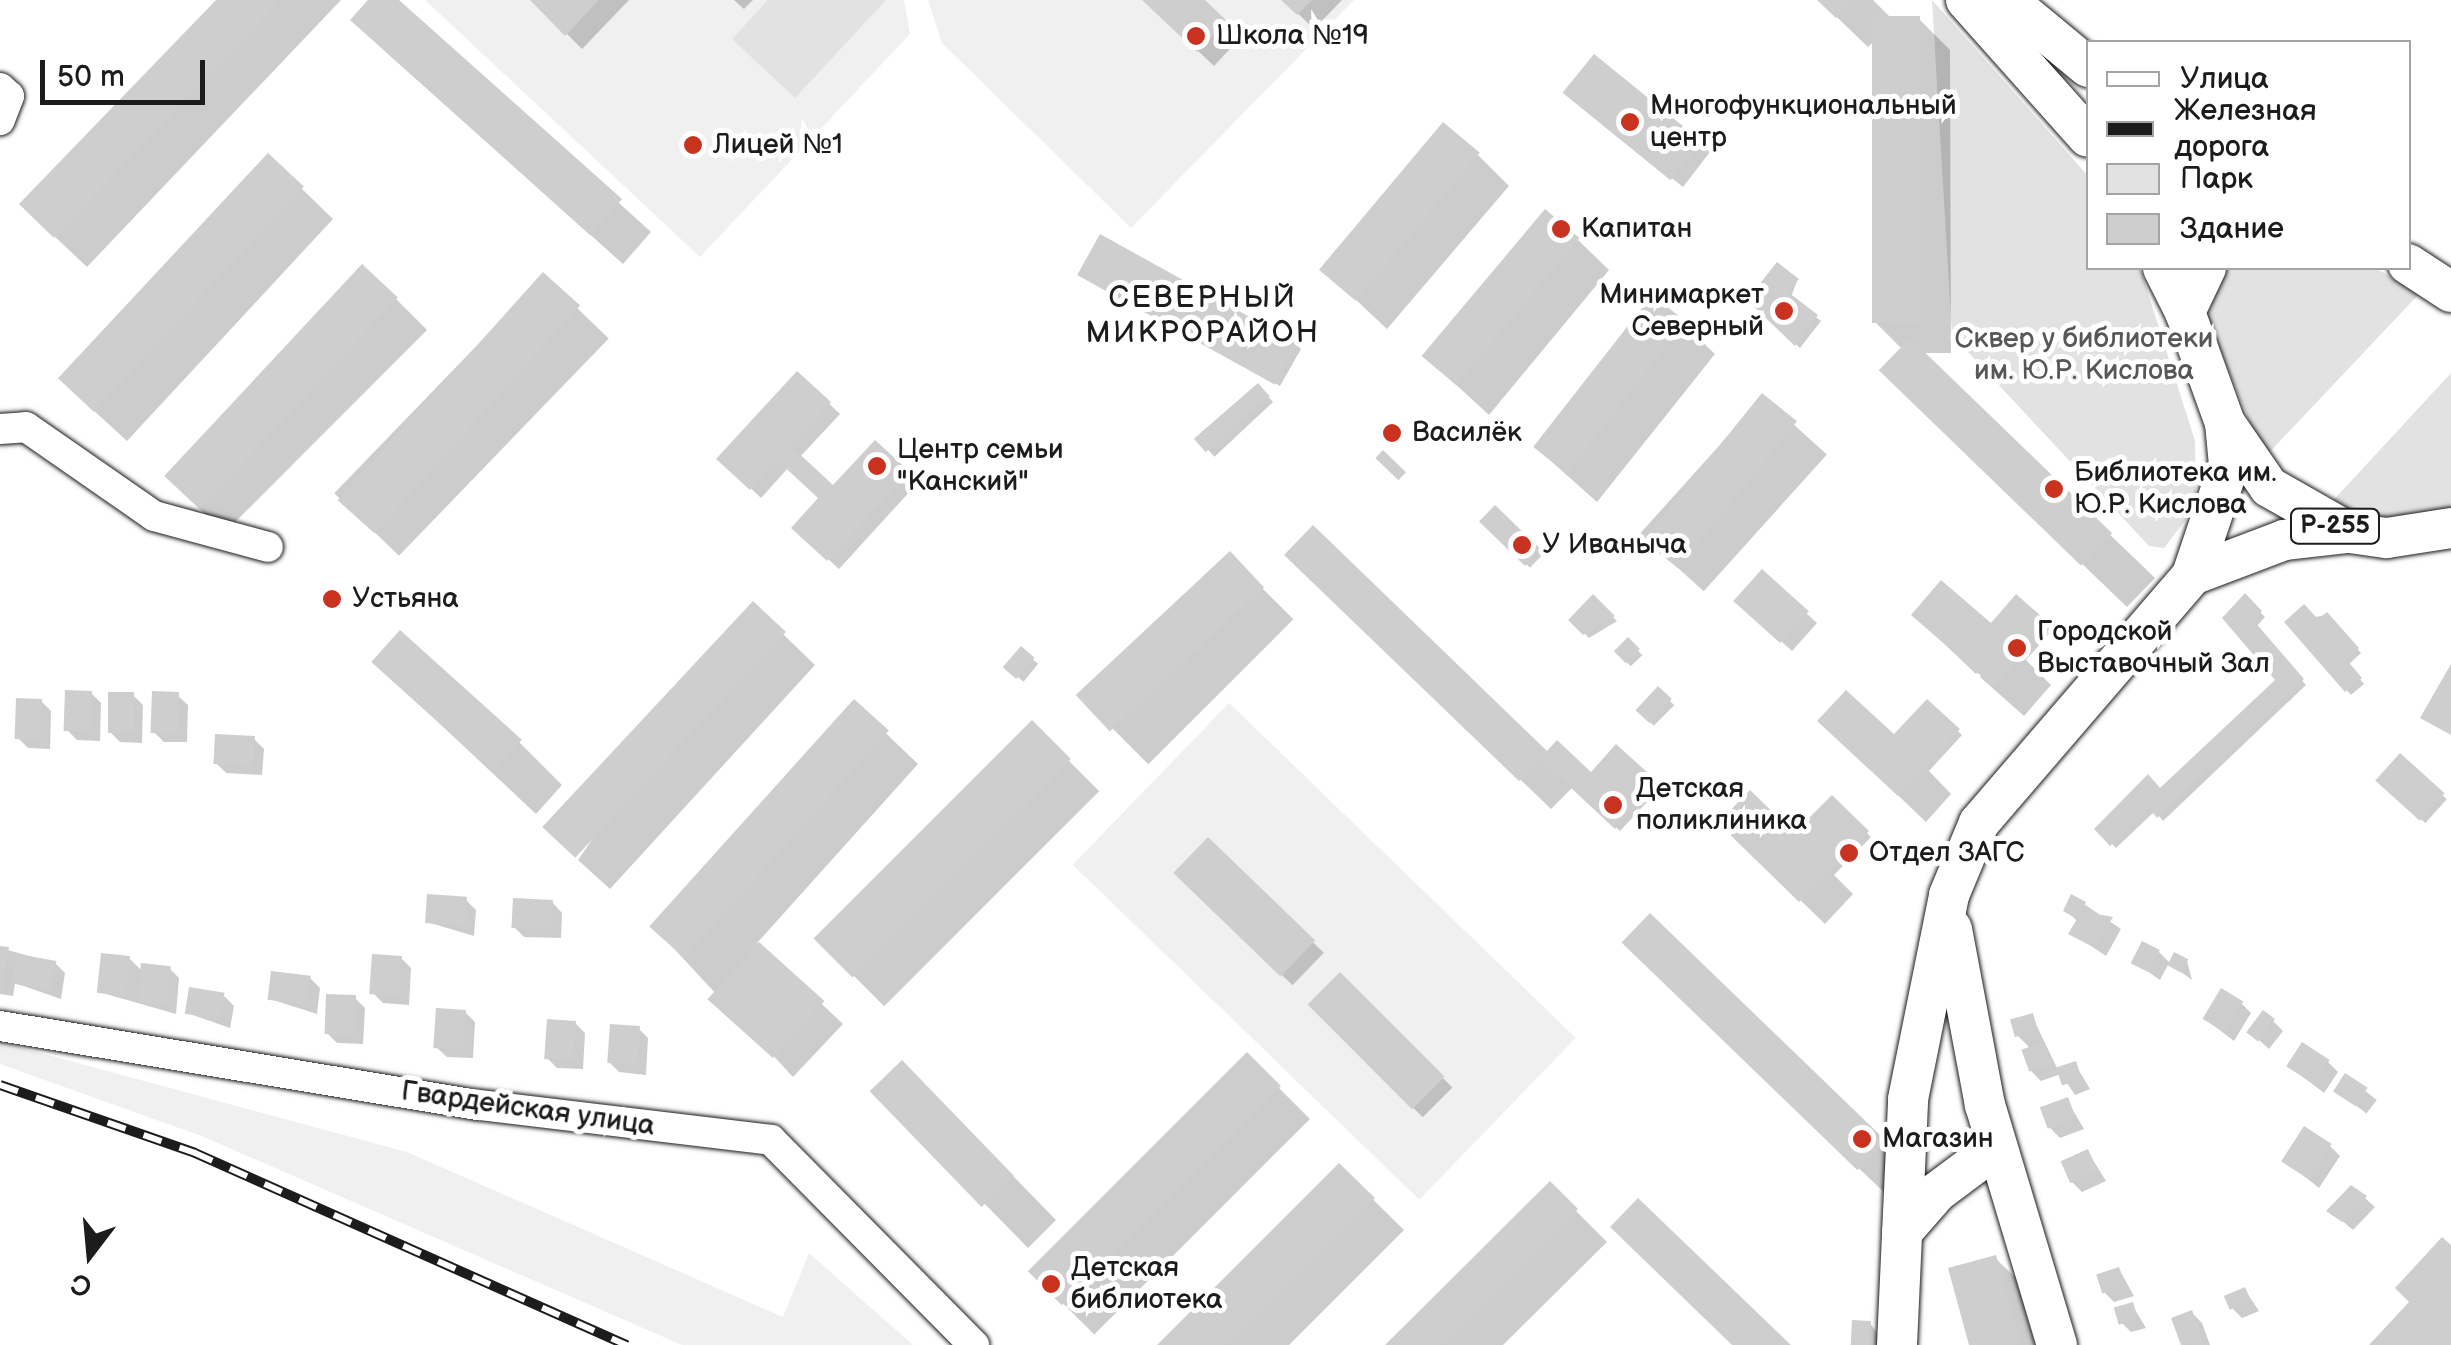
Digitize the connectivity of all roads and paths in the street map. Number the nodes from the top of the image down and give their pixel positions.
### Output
1 (1966, 0) edge
2 (2007, 0) edge
3 (2086, 65) edge
4 (0, 88) edge
5 (0, 120) edge
6 (2086, 135) edge
7 (2411, 262) edge
8 (2411, 264) edge
9 (2451, 267) edge
10 (2164, 270) edge
11 (2205, 270) edge
12 (2451, 292) edge
13 (2185, 312) junction
14 (2224, 423) junction
15 (0, 429) edge
16 (2451, 528) edge
17 (2350, 532) junction
18 (268, 548) dead end
19 (2192, 575) junction
20 (1949, 895) junction
21 (0, 1026) edge
22 (1996, 1148) junction
23 (1902, 1232) junction
24 (974, 1345) edge
25 (1897, 1345) edge
26 (2057, 1345) edge

1 - 6 main road
2 - 3 main road
4 - 5 street
7 - 9 main road
8 - 12 main road
10 - 13 main road, Р-255
11 - 13 main road
13 - 14 main road, Р-255
14 - 17 main road, Р-255
14 - 19 main road
15 - 18 street
16 - 17 main road, Р-255
17 - 19 main road
19 - 20 main road
20 - 22 main road
20 - 23 main road
21 - 24 street, Гвардейская улица
22 - 23 main road
22 - 26 main road
23 - 25 main road

